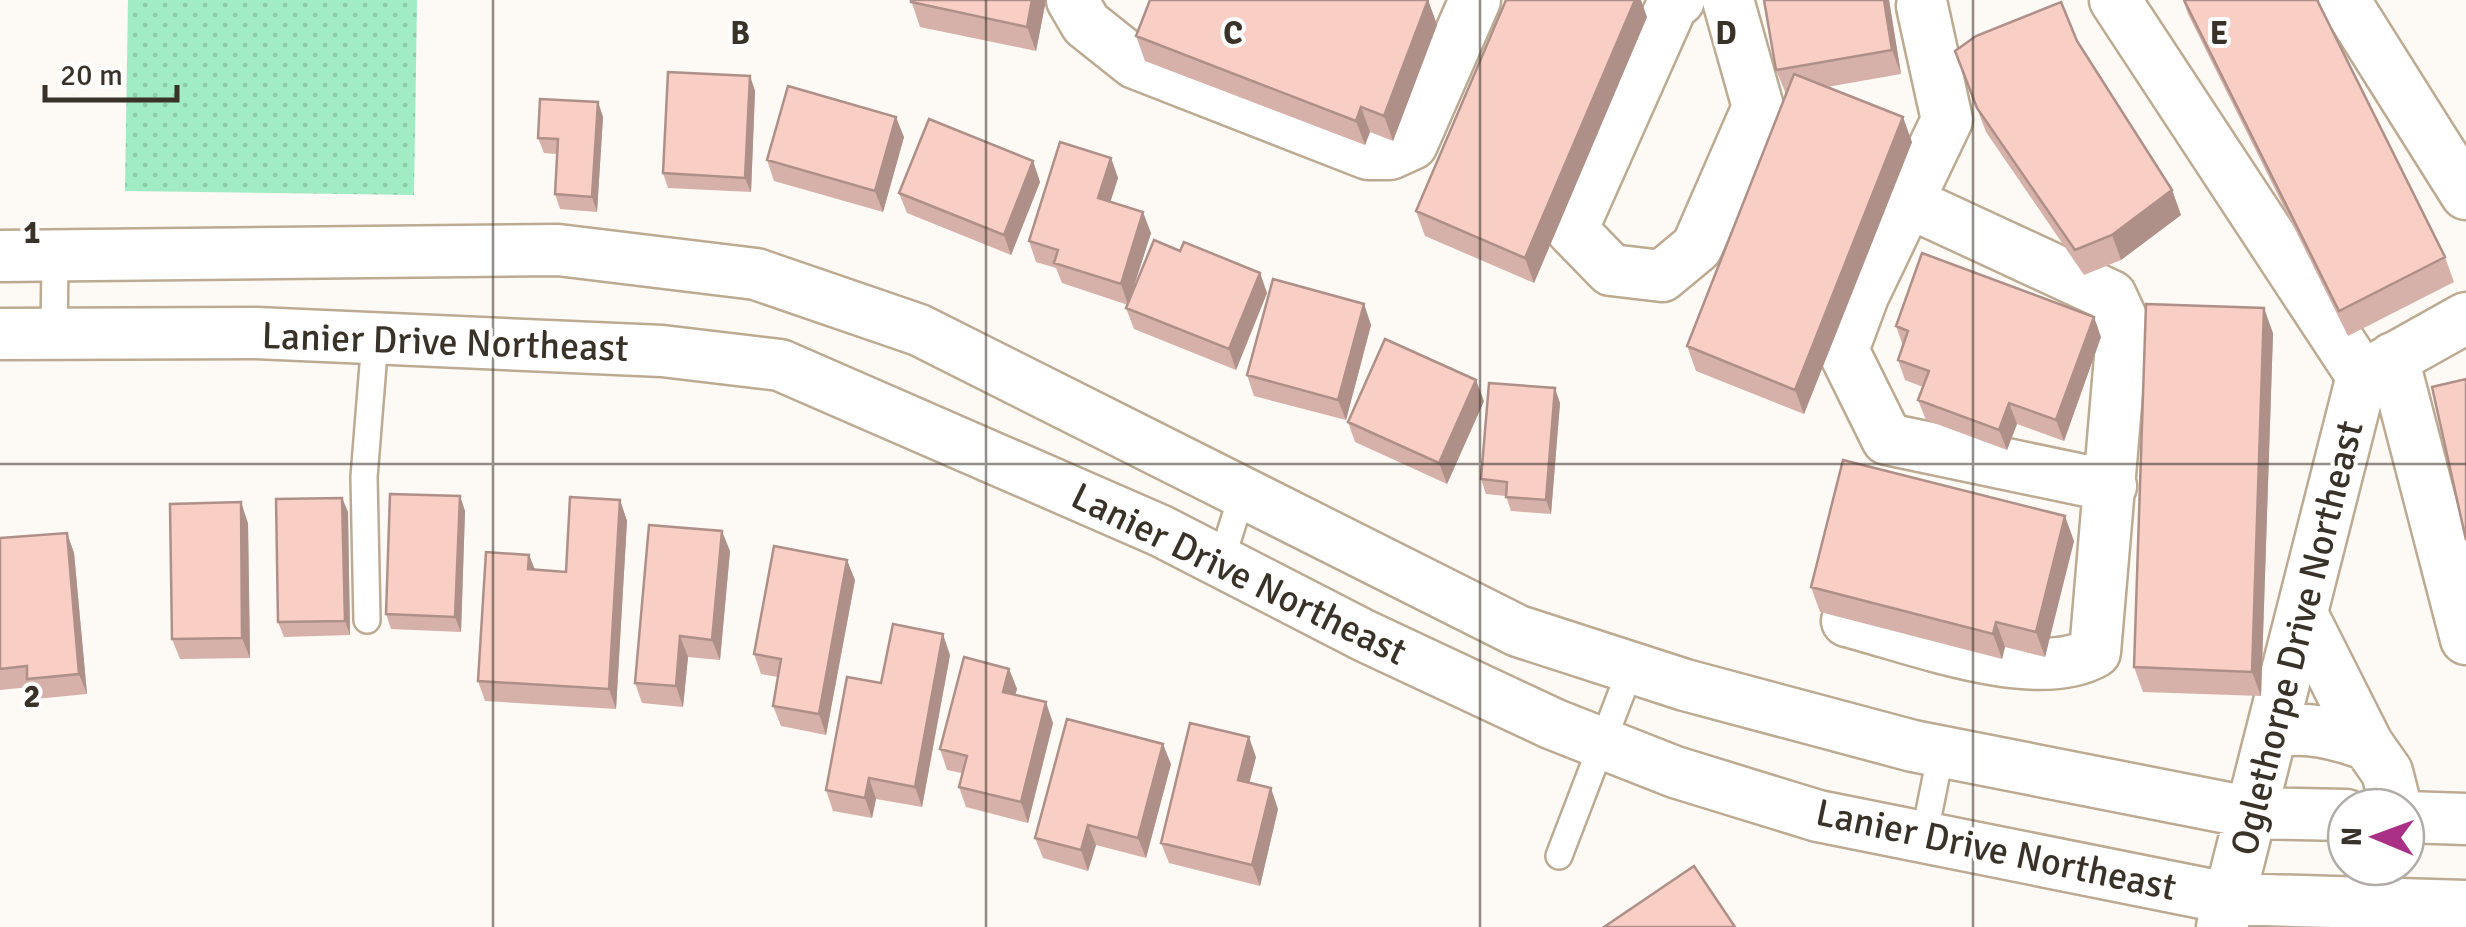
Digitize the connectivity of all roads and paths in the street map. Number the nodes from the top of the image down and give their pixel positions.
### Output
1 (1072, 0) edge
2 (1679, 0) edge
3 (1728, 0) edge
4 (2115, 0) edge
5 (2344, 0) edge
6 (1469, 2) edge
7 (1925, 2) edge
8 (2466, 194) edge
9 (1908, 202) junction
10 (0, 256) edge
11 (55, 258) junction
12 (2466, 318) edge
13 (0, 334) edge
14 (54, 336) junction
15 (375, 340) junction
16 (2377, 367) junction
17 (2111, 486) junction
18 (1242, 494) junction
19 (1222, 561) junction
20 (2302, 614) junction
21 (367, 620) dead end
22 (1847, 621) edge
23 (2466, 639) edge
24 (1631, 668) junction
25 (2273, 732) junction
26 (1600, 744) junction
27 (2368, 744) junction
28 (1941, 752) junction
29 (2391, 787) edge
30 (2253, 813) junction
31 (2326, 815) edge
32 (2426, 818) edge
33 (2466, 819) edge
34 (1924, 837) junction
35 (1559, 856) dead end
36 (2466, 906) edge
37 (2227, 913) edge

1 - 6 street
2 - 3 street
4 - 16 street, Oglethorpe Drive Northeast
5 - 8 street
7 - 9 street
9 - 17 street
9 - 17 street
10 - 11 street, Lanier Drive Northeast
11 - 14 lane
11 - 18 street, Lanier Drive Northeast
12 - 16 street
13 - 14 street, Lanier Drive Northeast
14 - 15 street, Lanier Drive Northeast
15 - 19 street, Lanier Drive Northeast
15 - 21 lane
16 - 20 street, Oglethorpe Drive Northeast
16 - 23 street, Oglethorpe Drive Northeast
17 - 22 street
18 - 19 lane
18 - 24 street, Lanier Drive Northeast
19 - 26 street, Lanier Drive Northeast
20 - 25 street, Oglethorpe Drive Northeast
20 - 27 street
24 - 26 lane
24 - 28 street, Lanier Drive Northeast
25 - 27 street
25 - 30 street, Oglethorpe Drive Northeast
26 - 34 street, Lanier Drive Northeast
26 - 35 lane
27 - 29 street
28 - 30 street, Lanier Drive Northeast
28 - 34 lane
30 - 31 street, Lanier Drive Northeast
30 - 37 street, Oglethorpe Drive Northeast
32 - 33 street
34 - 37 street, Lanier Drive Northeast
36 - 37 street, Lanier Drive Northeast

